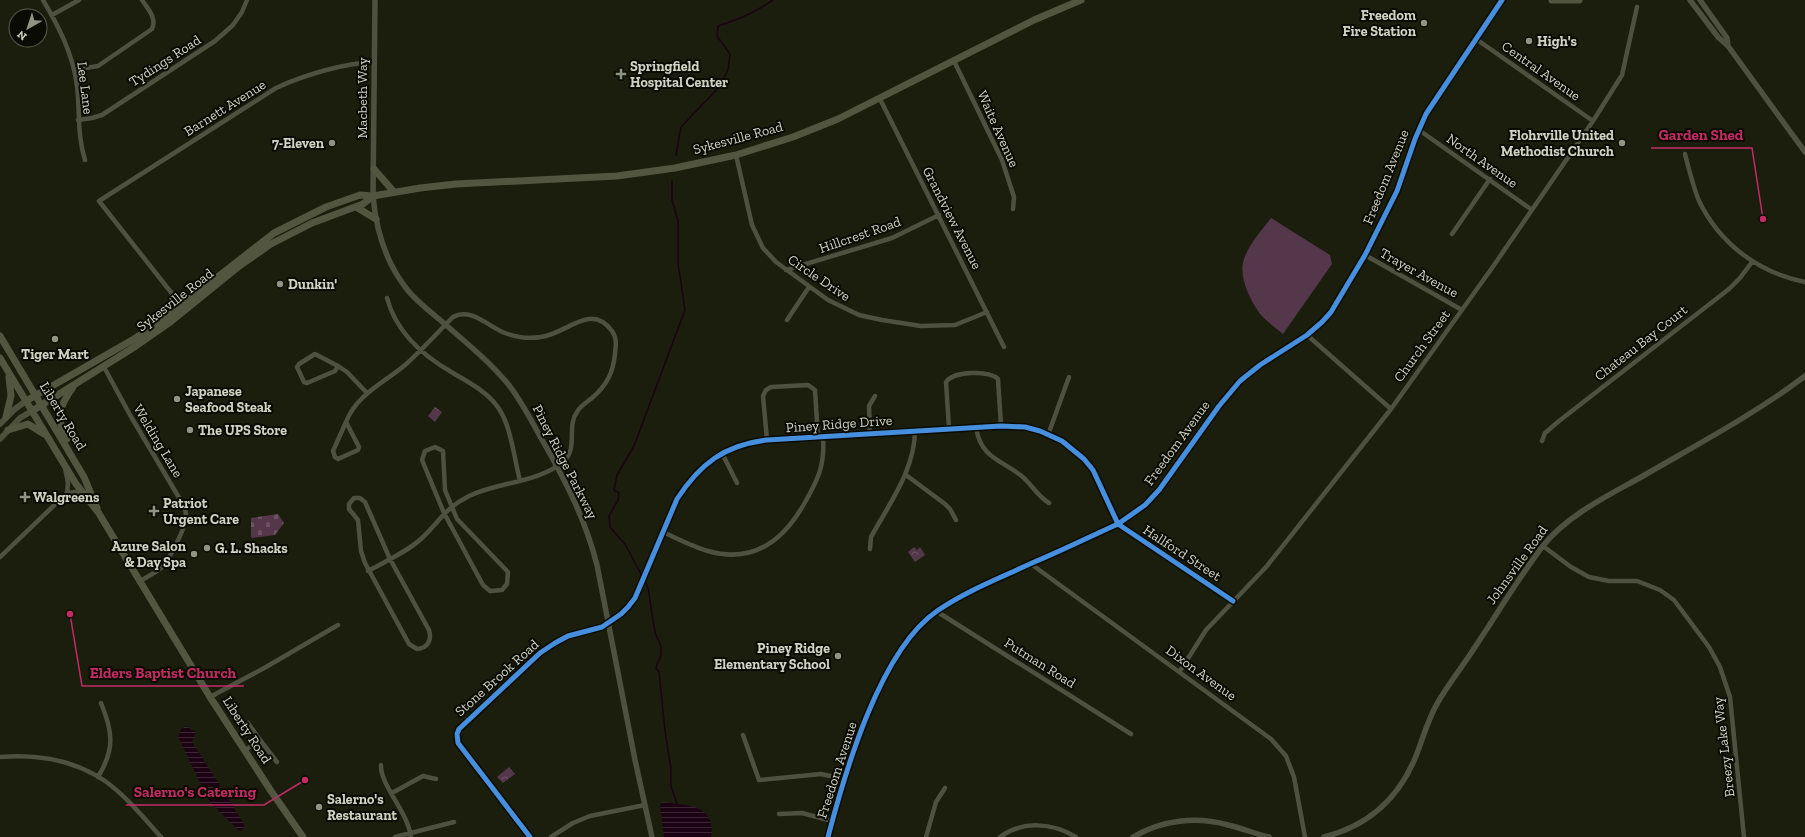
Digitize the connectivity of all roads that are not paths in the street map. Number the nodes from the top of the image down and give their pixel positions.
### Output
1 (43, 0) edge
2 (79, 0) edge
3 (142, 0) edge
4 (247, 0) edge
5 (375, 0) edge
6 (1081, 0) edge
7 (1502, 0) edge
8 (1552, 0) edge
9 (1578, 0) edge
10 (1690, 0) edge
11 (1700, 0) edge
12 (1637, 7) dead end
13 (52, 15) junction
14 (1476, 39) junction
15 (1728, 46) junction
16 (954, 60) junction
17 (375, 62) junction
18 (74, 70) junction
19 (880, 99) junction
20 (78, 120) junction
21 (1593, 121) junction
22 (1419, 130) junction
23 (1805, 152) edge
24 (736, 154) junction
25 (1684, 154) dead end
26 (85, 160) dead end
27 (374, 169) junction
28 (1490, 179) junction
29 (394, 192) junction
30 (373, 196) junction
31 (356, 207) junction
32 (1013, 209) dead end
33 (1532, 210) junction
34 (939, 215) junction
35 (376, 219) junction
36 (1452, 234) dead end
37 (1365, 255) junction
38 (1752, 262) junction
39 (786, 270) junction
40 (1805, 282) edge
41 (809, 287) junction
42 (387, 298) dead end
43 (181, 305) junction
44 (1462, 310) junction
45 (987, 312) junction
46 (787, 320) dead end
47 (445, 325) junction
48 (1307, 335) junction
49 (0, 336) edge
50 (1004, 347) dead end
51 (421, 350) junction
52 (0, 358) edge
53 (338, 366) junction
54 (104, 367) junction
55 (9, 372) junction
56 (1805, 376) edge
57 (1069, 377) dead end
58 (75, 384) junction
59 (367, 393) junction
60 (36, 395) junction
61 (874, 396) dead end
62 (26, 401) junction
63 (41, 405) junction
64 (1391, 409) junction
65 (32, 411) junction
66 (6, 417) junction
67 (346, 422) junction
68 (0, 424) edge
69 (1001, 426) junction
70 (976, 427) junction
71 (949, 428) junction
72 (8, 430) junction
73 (915, 430) junction
74 (870, 434) junction
75 (1048, 434) junction
76 (821, 438) junction
77 (0, 439) edge
78 (49, 439) junction
79 (766, 440) junction
80 (1542, 440) dead end
81 (722, 453) junction
82 (73, 458) junction
83 (64, 465) junction
84 (557, 466) junction
85 (906, 475) junction
86 (520, 481) junction
87 (737, 483) dead end
88 (67, 493) junction
89 (85, 497) junction
90 (1049, 502) dead end
91 (451, 506) junction
92 (98, 512) junction
93 (444, 513) junction
94 (956, 520) dead end
95 (1118, 524) junction
96 (663, 532) junction
97 (1544, 546) junction
98 (870, 548) dead end
99 (0, 557) edge
100 (390, 559) junction
101 (1031, 564) junction
102 (368, 571) junction
103 (140, 581) junction
104 (1233, 601) junction
105 (936, 611) junction
106 (608, 622) junction
107 (338, 625) dead end
108 (1180, 672) junction
109 (210, 697) junction
110 (101, 703) dead end
111 (248, 724) dead end
112 (1131, 734) dead end
113 (743, 735) dead end
114 (260, 740) junction
115 (244, 751) junction
116 (0, 756) edge
117 (277, 762) dead end
118 (381, 765) dead end
119 (98, 776) junction
120 (436, 779) dead end
121 (844, 779) junction
122 (945, 788) dead end
123 (392, 793) junction
124 (645, 805) junction
125 (779, 814) dead end
126 (832, 821) junction
127 (454, 822) dead end
128 (411, 835) edge
129 (161, 837) edge
130 (303, 837) edge
131 (395, 837) edge
132 (530, 837) edge
133 (551, 837) edge
134 (652, 837) edge
135 (828, 837) edge
136 (926, 837) edge
137 (1000, 837) edge
138 (1076, 837) edge
139 (1133, 837) edge
140 (1269, 837) edge
141 (1305, 837) edge
142 (1324, 837) edge
143 (1744, 837) edge

1 - 13 street, Lee Lane
2 - 13 street
3 - 18 street
4 - 20 street, Tydings Road
5 - 17 street, Macbeth Way
6 - 16 main road, Sykesville Road
7 - 14 street, Freedom Avenue
8 - 9 main road
10 - 15 street
11 - 15 street
12 - 21 street, Church Street
13 - 18 street, Lee Lane
14 - 21 street, Central Avenue
14 - 22 street, Freedom Avenue
15 - 23 street
16 - 19 main road, Sykesville Road
16 - 32 street, Waite Avenue
17 - 27 street, Macbeth Way
17 - 43 street, Barnett Avenue
18 - 20 street, Lee Lane
19 - 24 main road, Sykesville Road
19 - 34 street, Grandview Avenue
20 - 26 street, Lee Lane
21 - 33 street, Church Street
22 - 28 street, North Avenue
22 - 37 street, Freedom Avenue
24 - 29 main road, Sykesville Road
24 - 39 street, Circle Drive
25 - 38 street
27 - 29 main road
27 - 30 street, Macbeth Way
28 - 33 street, North Avenue
28 - 36 street
29 - 30 main road, Sykesville Road
30 - 31 main road, Sykesville Road
30 - 35 street, Piney Ridge Parkway
30 - 43 main road, Sykesville Road
31 - 35 main road
31 - 54 main road, Sykesville Road
33 - 44 street, Church Street
34 - 39 street, Hillcrest Road
34 - 45 street, Grandview Avenue
35 - 47 street, Piney Ridge Parkway
37 - 44 street, Trayer Avenue
37 - 48 street, Freedom Avenue
38 - 40 street
38 - 80 street, Chateau Bay Court
39 - 41 street, Circle Drive
41 - 45 street, Circle Drive
41 - 46 street
42 - 51 street
43 - 60 main road, Sykesville Road
44 - 64 street, Church Street
45 - 50 street, Grandview Avenue
47 - 51 street
47 - 84 street, Piney Ridge Parkway
47 - 84 street
48 - 64 street
48 - 95 street, Freedom Avenue
49 - 60 main road, Liberty Road
51 - 59 street
51 - 86 street
52 - 55 main road, Liberty Road
53 - 53 street
53 - 59 street
54 - 58 main road, Sykesville Road
54 - 103 street, Welding Lane
55 - 62 main road, Liberty Road
55 - 66 main road
56 - 97 street, Johnsville Road
57 - 75 street
58 - 63 main road, Sykesville Road
58 - 82 main road
59 - 67 street
60 - 62 main road, Sykesville Road
60 - 63 main road, Liberty Road
61 - 74 street
62 - 65 main road, Liberty Road
62 - 66 main road, Sykesville Road
63 - 65 main road, Sykesville Road
63 - 82 main road, Liberty Road
64 - 104 street, Church Street
65 - 72 main road, Sykesville Road
65 - 78 main road, Liberty Road
66 - 68 main road, Sykesville Road
67 - 67 street
69 - 70 street, Piney Ridge Drive
69 - 71 street
69 - 75 street, Piney Ridge Drive
70 - 71 street, Piney Ridge Drive
70 - 90 street
71 - 73 street, Piney Ridge Drive
72 - 77 main road, Sykesville Road
72 - 78 main road
73 - 74 street, Piney Ridge Drive
73 - 85 street
74 - 76 street, Piney Ridge Drive
75 - 95 street, Piney Ridge Drive
76 - 79 street, Piney Ridge Drive
76 - 79 street
76 - 96 street
78 - 83 main road, Liberty Road
79 - 81 street, Piney Ridge Drive
81 - 87 street
81 - 96 street, Piney Ridge Drive
82 - 92 main road, Liberty Road
83 - 88 street
83 - 89 main road, Liberty Road
84 - 86 street
84 - 106 street, Piney Ridge Parkway
85 - 94 street
85 - 98 street
86 - 91 street
88 - 89 street
88 - 99 street
89 - 92 main road, Liberty Road
91 - 93 street
91 - 93 street
91 - 93 street
92 - 103 main road, Liberty Road
93 - 100 street
95 - 101 street, Freedom Avenue
95 - 104 street, Hallford Street
96 - 106 street, Piney Ridge Drive
97 - 142 street, Johnsville Road
97 - 143 street, Breezy Lake Way
100 - 102 street
100 - 102 street
100 - 102 street
101 - 105 street, Freedom Avenue
101 - 108 street, Dixon Avenue
103 - 109 main road, Liberty Road
104 - 108 street, Church Street
105 - 112 street, Putman Road
105 - 121 street, Freedom Avenue
106 - 124 street, Piney Ridge Parkway
106 - 132 street, Stone Brook Road
107 - 109 street
108 - 141 street, Dixon Avenue
109 - 115 main road, Liberty Road
110 - 119 street
111 - 114 street
113 - 121 street
114 - 115 street
114 - 117 street
115 - 130 main road, Liberty Road
116 - 119 street
118 - 123 street
119 - 129 street
120 - 123 street
121 - 126 street, Freedom Avenue
122 - 136 street
123 - 128 street
124 - 133 street
124 - 134 street, Piney Ridge Parkway
125 - 126 street
126 - 135 street, Freedom Avenue
127 - 128 street
128 - 131 street
137 - 138 street
139 - 140 street

